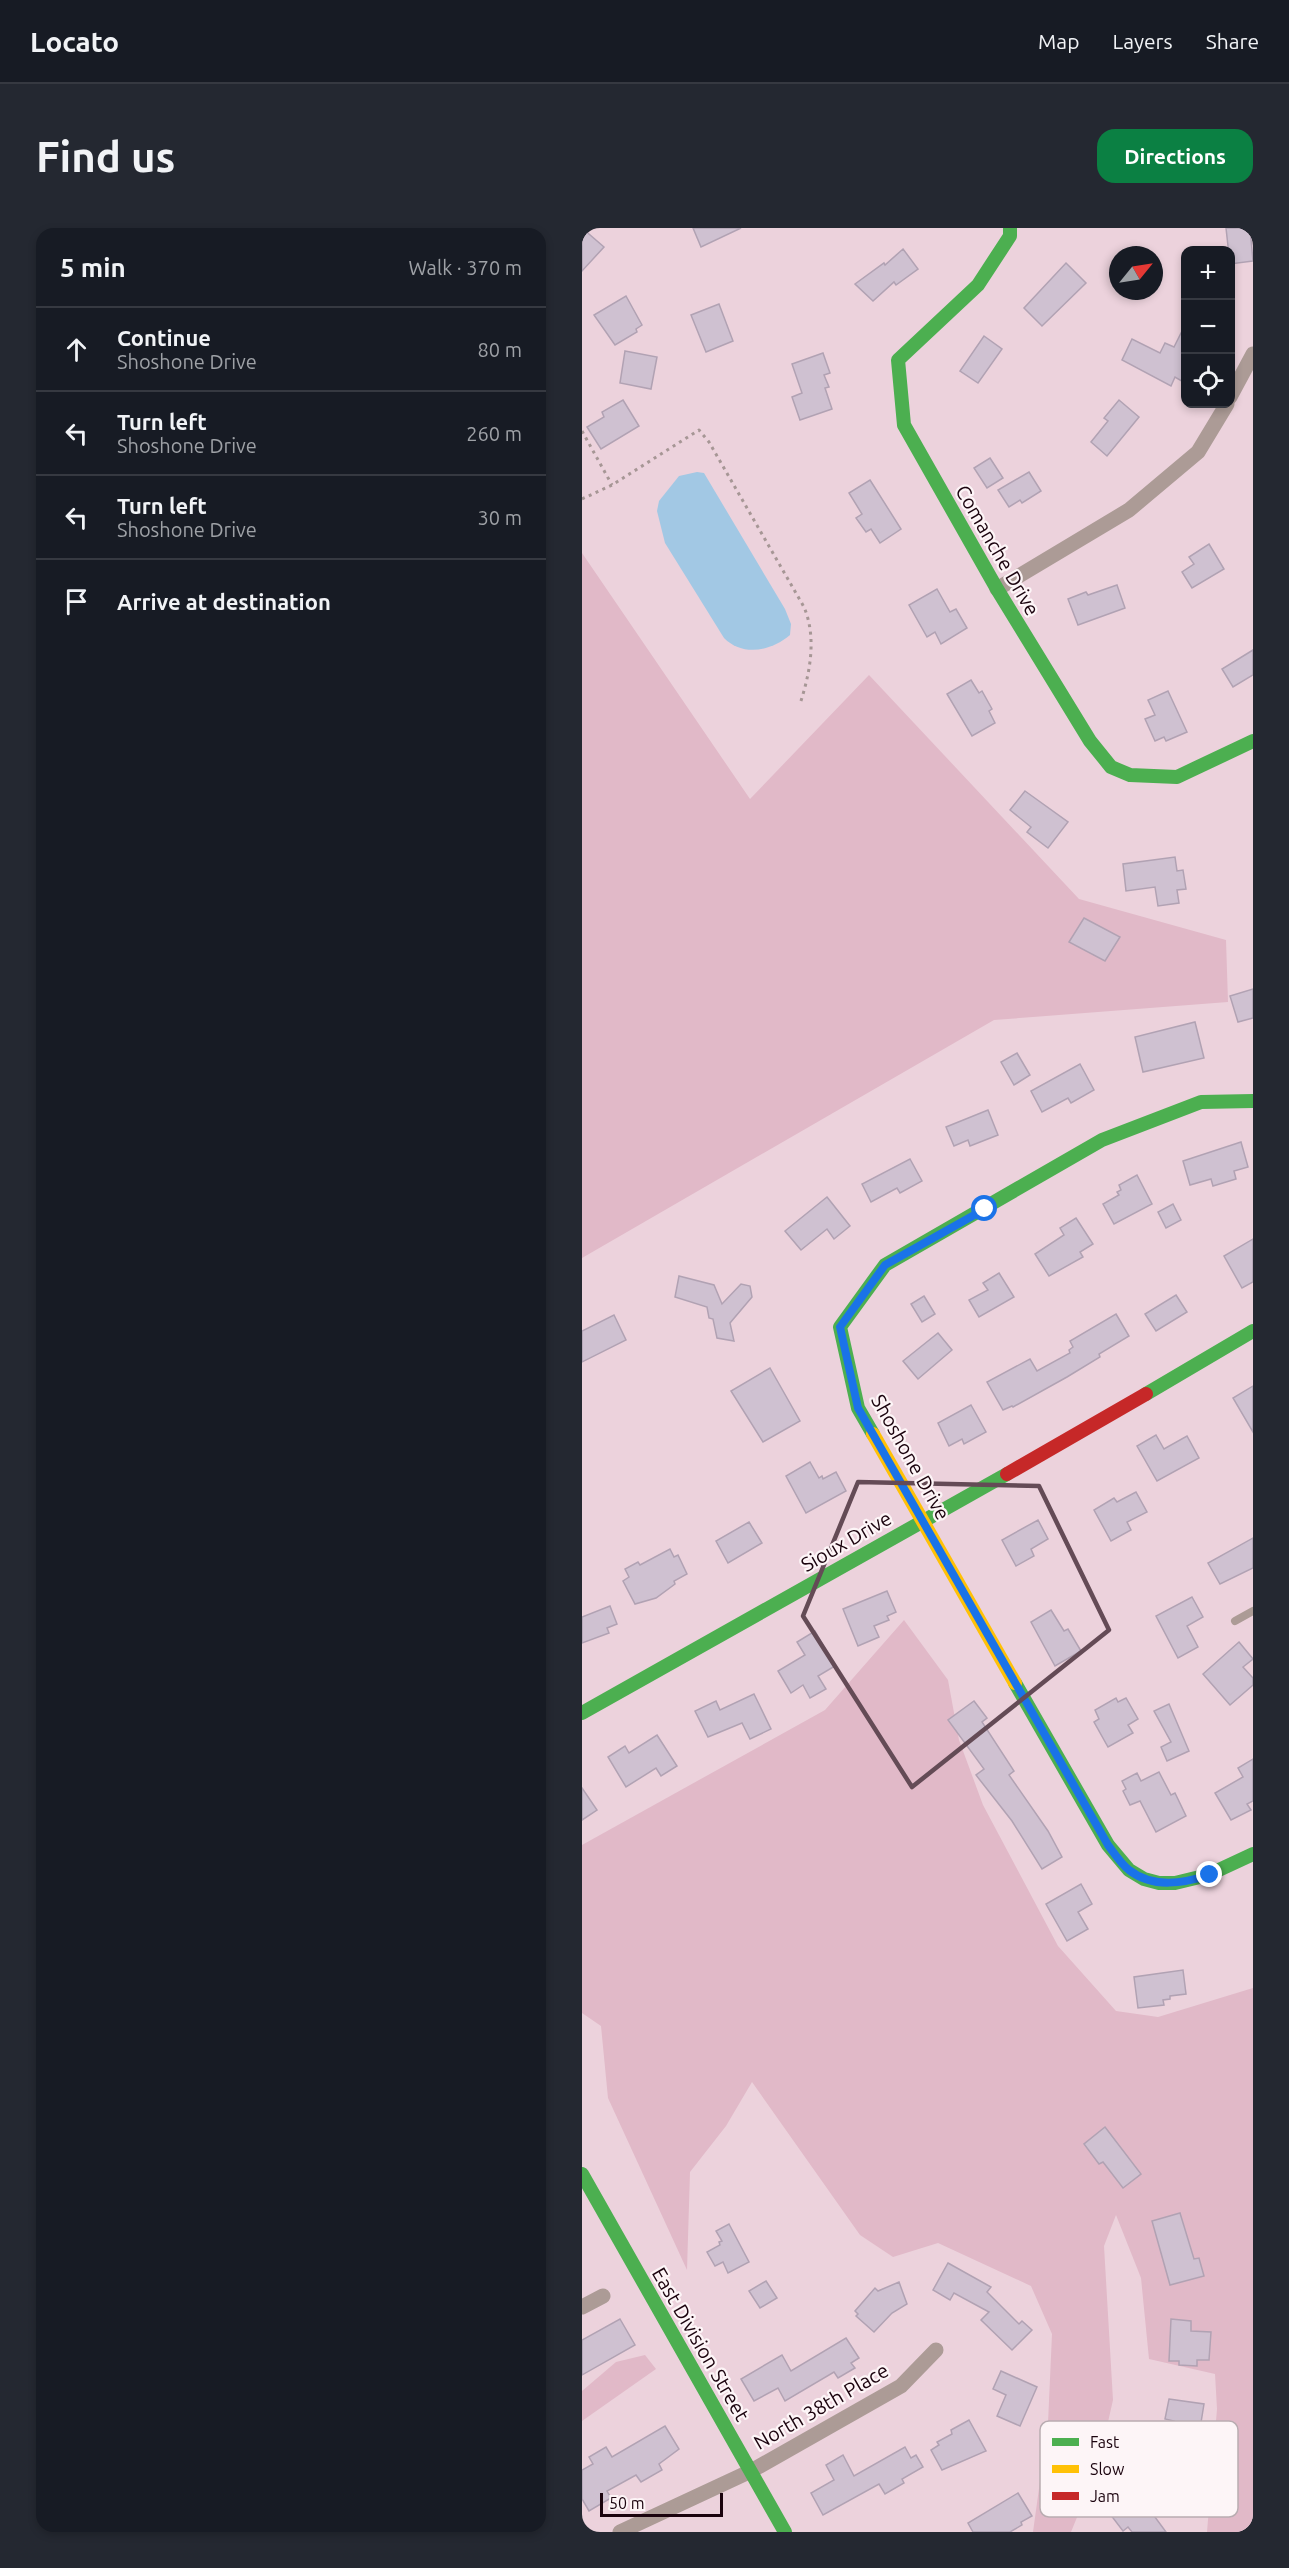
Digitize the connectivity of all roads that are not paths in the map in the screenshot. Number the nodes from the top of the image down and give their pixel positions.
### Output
1 (1010, 228) edge
2 (1253, 354) edge
3 (1235, 388) edge
4 (1225, 408) edge
5 (997, 589) junction
6 (1253, 741) edge
7 (1253, 1101) edge
8 (1253, 1331) edge
9 (923, 1520) junction
10 (1253, 1611) edge
11 (1234, 1621) dead end
12 (582, 1713) edge
13 (1253, 1854) edge
14 (582, 2175) edge
15 (603, 2296) dead end
16 (582, 2307) edge
17 (936, 2350) dead end
18 (751, 2471) junction
19 (620, 2532) edge
20 (785, 2532) edge

1 - 5 street, Comanche Drive
2 - 3 street
4 - 5 street
5 - 6 street, Comanche Drive
7 - 9 street, Shoshone Drive
8 - 9 street, Sioux Drive
9 - 12 street, Sioux Drive
9 - 13 street, Shoshone Drive
10 - 11 lane
14 - 18 street, East Division Street
15 - 16 street
17 - 18 street, North 38th Place
18 - 19 street, North 38th Place
18 - 20 street, East Division Street

